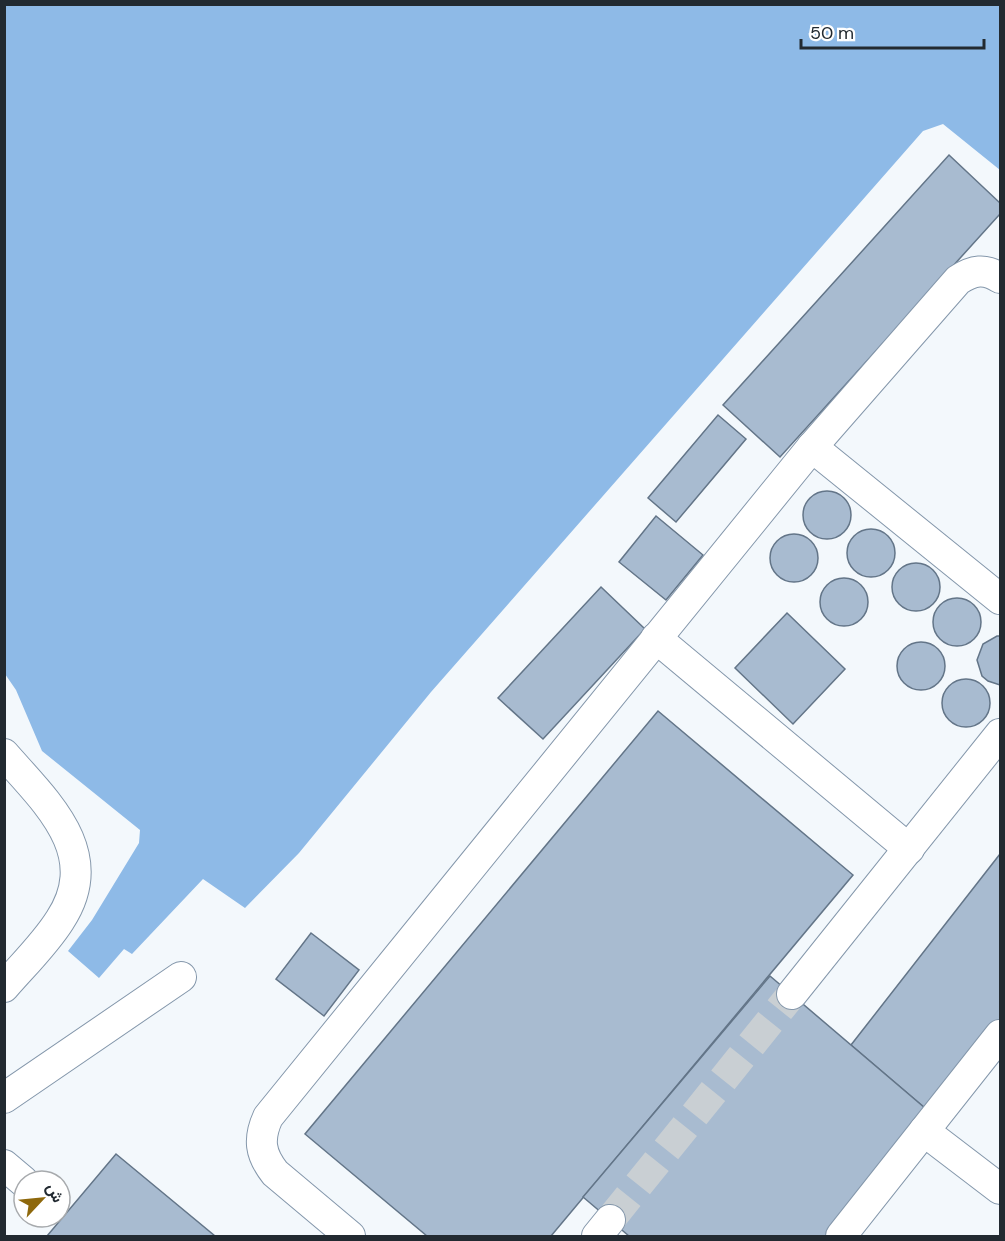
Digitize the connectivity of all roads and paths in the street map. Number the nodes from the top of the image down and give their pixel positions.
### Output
1 (1000, 278) edge
2 (812, 447) junction
3 (1000, 599) edge
4 (656, 638) junction
5 (1000, 734) edge
6 (4, 754) edge
7 (909, 849) junction
8 (181, 977) dead end
9 (4, 987) edge
10 (792, 994) tunnel mouth
11 (1000, 1035) edge
12 (4, 1098) edge
13 (924, 1131) junction
14 (1000, 1189) edge
15 (350, 1236) edge
16 (842, 1236) edge

1 - 2 lane
2 - 3 lane
2 - 4 lane
4 - 7 lane
4 - 15 lane
5 - 7 lane
6 - 9 lane
7 - 10 lane
8 - 12 lane
11 - 13 lane
13 - 14 lane
13 - 16 lane

